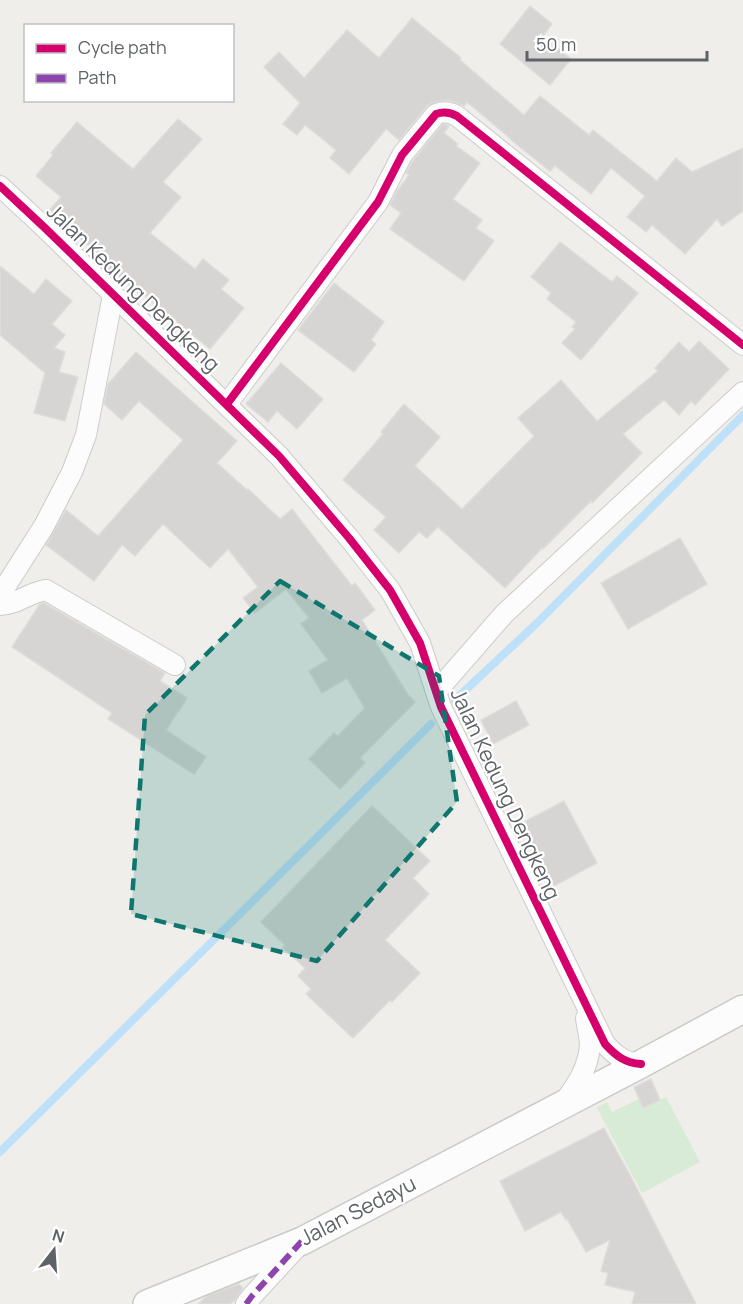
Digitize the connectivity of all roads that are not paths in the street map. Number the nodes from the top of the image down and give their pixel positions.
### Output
1 (0, 186) edge
2 (113, 295) junction
3 (743, 345) edge
4 (743, 392) edge
5 (226, 404) junction
6 (0, 595) edge
7 (0, 605) edge
8 (176, 665) dead end
9 (436, 692) junction
10 (584, 1001) junction
11 (743, 1009) edge
12 (641, 1064) junction
13 (563, 1104) junction
14 (302, 1241) junction
15 (147, 1304) edge
16 (246, 1304) edge

1 - 2 street, Jalan Kedung Dengkeng
2 - 5 street, Jalan Kedung Dengkeng
2 - 6 street
3 - 5 street
4 - 9 street
5 - 9 street, Jalan Kedung Dengkeng
7 - 8 street
9 - 10 street, Jalan Kedung Dengkeng
10 - 12 street, Jalan Kedung Dengkeng
10 - 13 street
11 - 12 street, Jalan Sedayu
12 - 13 street, Jalan Sedayu
13 - 14 street, Jalan Sedayu
14 - 15 street, Jalan Sedayu
14 - 16 street

